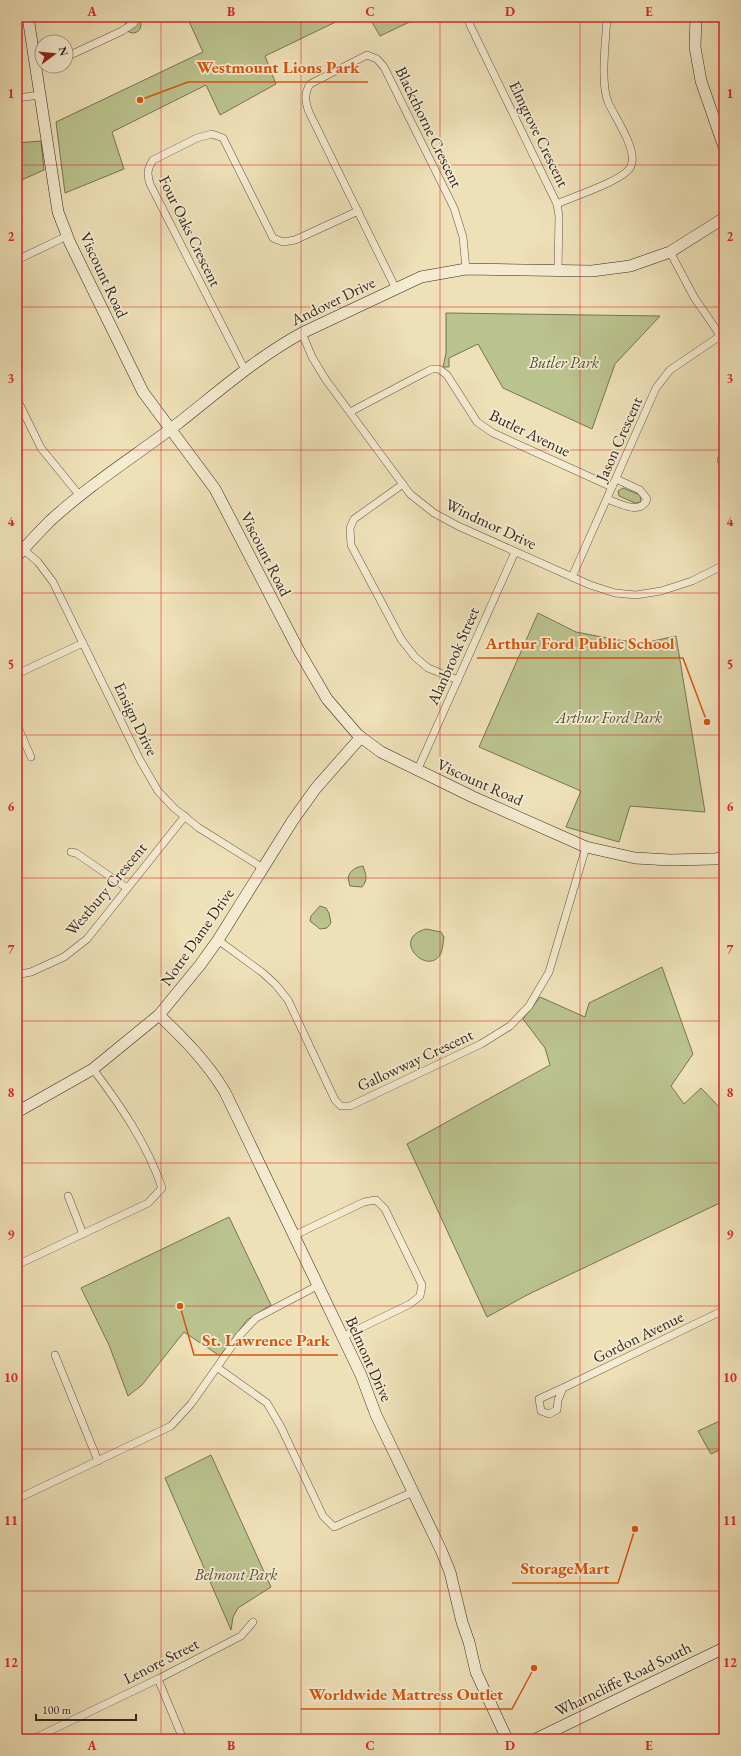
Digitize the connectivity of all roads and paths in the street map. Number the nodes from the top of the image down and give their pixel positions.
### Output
1 (28, 17) edge
2 (468, 17) edge
3 (607, 17) edge
4 (696, 17) edge
5 (134, 23) dead end
6 (34, 42) edge
7 (74, 54) edge
8 (39, 74) edge
9 (40, 95) junction
10 (17, 98) edge
11 (724, 147) edge
12 (557, 204) junction
13 (358, 212) junction
14 (724, 218) edge
15 (67, 236) junction
16 (670, 252) junction
17 (17, 260) edge
18 (466, 269) junction
19 (558, 270) junction
20 (396, 289) junction
21 (302, 333) junction
22 (722, 338) edge
23 (245, 370) junction
24 (17, 399) edge
25 (350, 412) junction
26 (170, 430) junction
27 (616, 479) junction
28 (403, 484) junction
29 (612, 487) junction
30 (80, 496) junction
31 (607, 499) junction
32 (19, 550) edge
33 (515, 552) junction
34 (724, 565) edge
35 (572, 577) junction
36 (83, 643) junction
37 (17, 674) edge
38 (458, 680) junction
39 (17, 725) edge
40 (361, 737) junction
41 (31, 757) dead end
42 (417, 771) junction
43 (184, 816) junction
44 (586, 847) junction
45 (71, 852) dead end
46 (724, 857) edge
47 (263, 868) junction
48 (127, 888) junction
49 (218, 940) junction
50 (17, 972) edge
51 (159, 1015) junction
52 (93, 1069) junction
53 (17, 1112) edge
54 (68, 1196) dead end
55 (83, 1234) junction
56 (293, 1236) junction
57 (17, 1265) edge
58 (317, 1286) junction
59 (724, 1310) edge
60 (342, 1337) junction
61 (55, 1355) dead end
62 (218, 1368) junction
63 (564, 1388) dead end
64 (98, 1461) junction
65 (413, 1492) junction
66 (17, 1499) edge
67 (253, 1622) dead end
68 (724, 1648) edge
69 (158, 1679) junction
70 (33, 1739) edge
71 (183, 1739) edge
72 (507, 1739) edge
73 (536, 1739) edge

1 - 6 street, Viscount Road
2 - 12 street, Elmgrove Crescent
3 - 12 street
4 - 11 street
5 - 7 street
8 - 9 street, Viscount Road
9 - 10 street
9 - 15 street, Viscount Road
12 - 19 street, Elmgrove Crescent
13 - 18 street, Blackthorne Crescent
13 - 20 street, Blackthorne Crescent
13 - 23 street, Four Oaks Crescent
14 - 16 street, Andover Drive
15 - 17 street
15 - 26 street, Viscount Road
16 - 19 street, Andover Drive
16 - 22 street
18 - 19 street, Andover Drive
18 - 20 street, Andover Drive
20 - 21 street, Andover Drive
21 - 23 street, Andover Drive
21 - 25 street, Windmor Drive
22 - 27 street, Jason Crescent
23 - 26 street, Andover Drive
24 - 30 street
25 - 28 street, Windmor Drive
25 - 29 street, Butler Avenue
26 - 30 street, Andover Drive
26 - 40 street, Viscount Road
27 - 29 street, Jason Crescent
27 - 31 street
28 - 33 street, Windmor Drive
28 - 38 street
29 - 31 street, Jason Crescent
30 - 32 street, Andover Drive
31 - 35 street, Jason Crescent
32 - 36 street, Ensign Drive
33 - 35 street, Windmor Drive
33 - 38 street, Alanbrook Street
34 - 35 street, Windmor Drive
36 - 37 street
36 - 43 street, Ensign Drive
38 - 42 street, Alanbrook Street
39 - 41 street
40 - 42 street, Viscount Road
40 - 47 street, Notre Dame Drive
42 - 44 street, Viscount Road
43 - 47 street, Ensign Drive
43 - 48 street, Westbury Crescent
44 - 46 street, Viscount Road
44 - 49 street, Gallowway Crescent
45 - 48 street
47 - 49 street, Notre Dame Drive
48 - 50 street, Westbury Crescent
49 - 51 street, Notre Dame Drive
51 - 52 street, Notre Dame Drive
51 - 56 street, Belmont Drive
52 - 53 street, Notre Dame Drive
52 - 55 street
54 - 55 street
55 - 57 street
56 - 58 street, Belmont Drive
56 - 60 street
58 - 60 street, Belmont Drive
58 - 62 street
59 - 63 street, Gordon Avenue
60 - 65 street, Belmont Drive
61 - 64 street
62 - 64 street
62 - 65 street
64 - 66 street
65 - 72 street, Belmont Drive
67 - 69 street, Lenore Street
68 - 73 street, Wharncliffe Road South
69 - 70 street, Lenore Street
69 - 71 street

